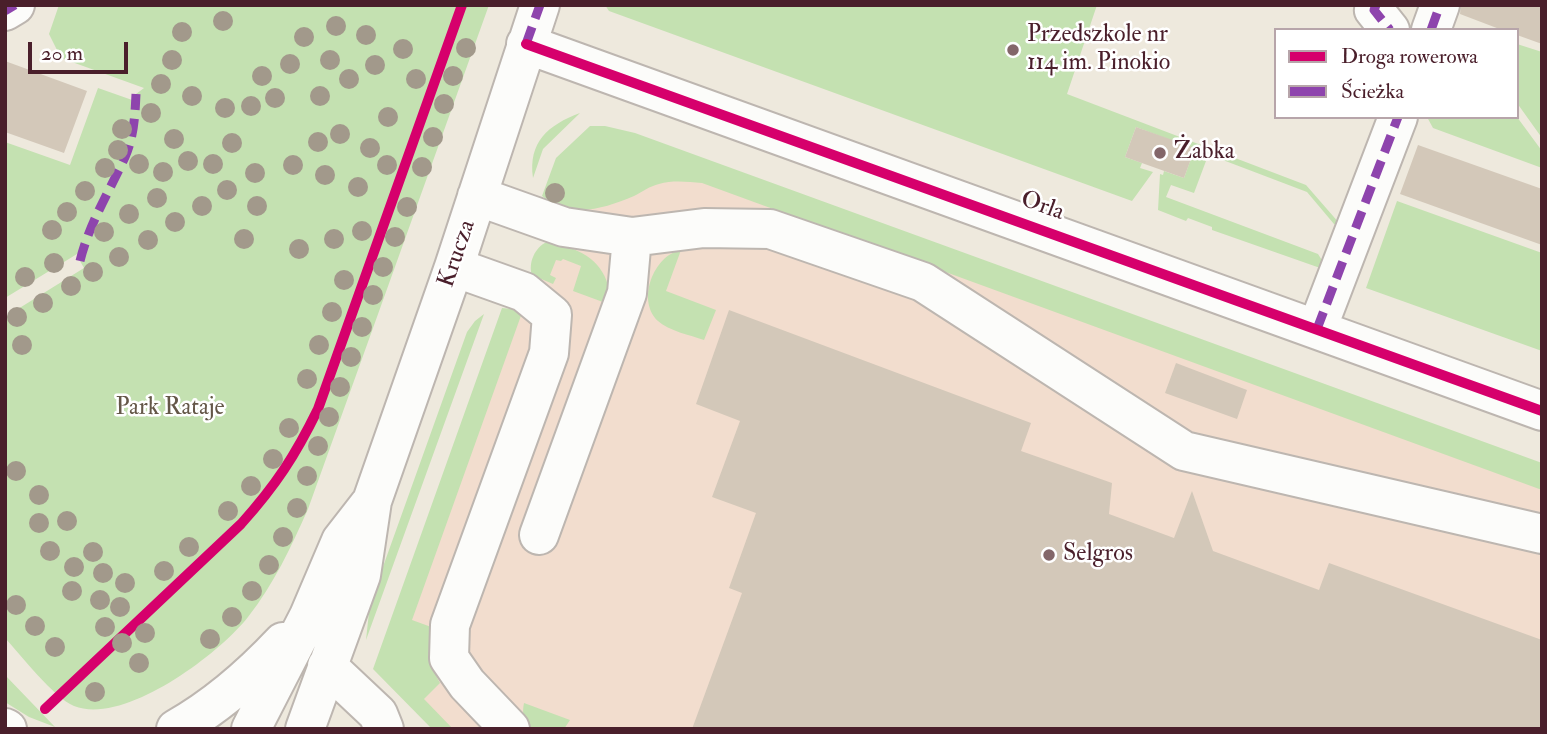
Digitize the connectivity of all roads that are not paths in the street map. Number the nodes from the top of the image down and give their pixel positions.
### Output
1 (15, 5) edge
2 (540, 5) edge
3 (1376, 5) edge
4 (1440, 5) edge
5 (5, 11) edge
6 (1388, 28) edge
7 (1432, 28) edge
8 (526, 44) junction
9 (1397, 119) edge
10 (477, 196) junction
11 (632, 237) junction
12 (454, 267) junction
13 (1317, 329) junction
14 (1542, 411) edge
15 (372, 501) junction
16 (1542, 534) edge
17 (539, 535) dead end
18 (309, 615) junction
19 (327, 666) junction
20 (176, 729) edge
21 (251, 729) edge
22 (305, 729) edge
23 (384, 729) edge
24 (510, 729) edge

1 - 5 street
2 - 8 street, Krucza
3 - 6 street
4 - 7 street
8 - 10 street, Krucza
8 - 13 street, Orla
9 - 13 street
10 - 11 street
10 - 12 street, Krucza
11 - 16 street
11 - 17 street
12 - 15 street, Krucza
12 - 24 street
13 - 14 street, Orla
15 - 18 street, Krucza
15 - 19 street, Krucza
18 - 20 street, Krucza
18 - 21 street, Krucza
19 - 22 street, Krucza
19 - 23 street

